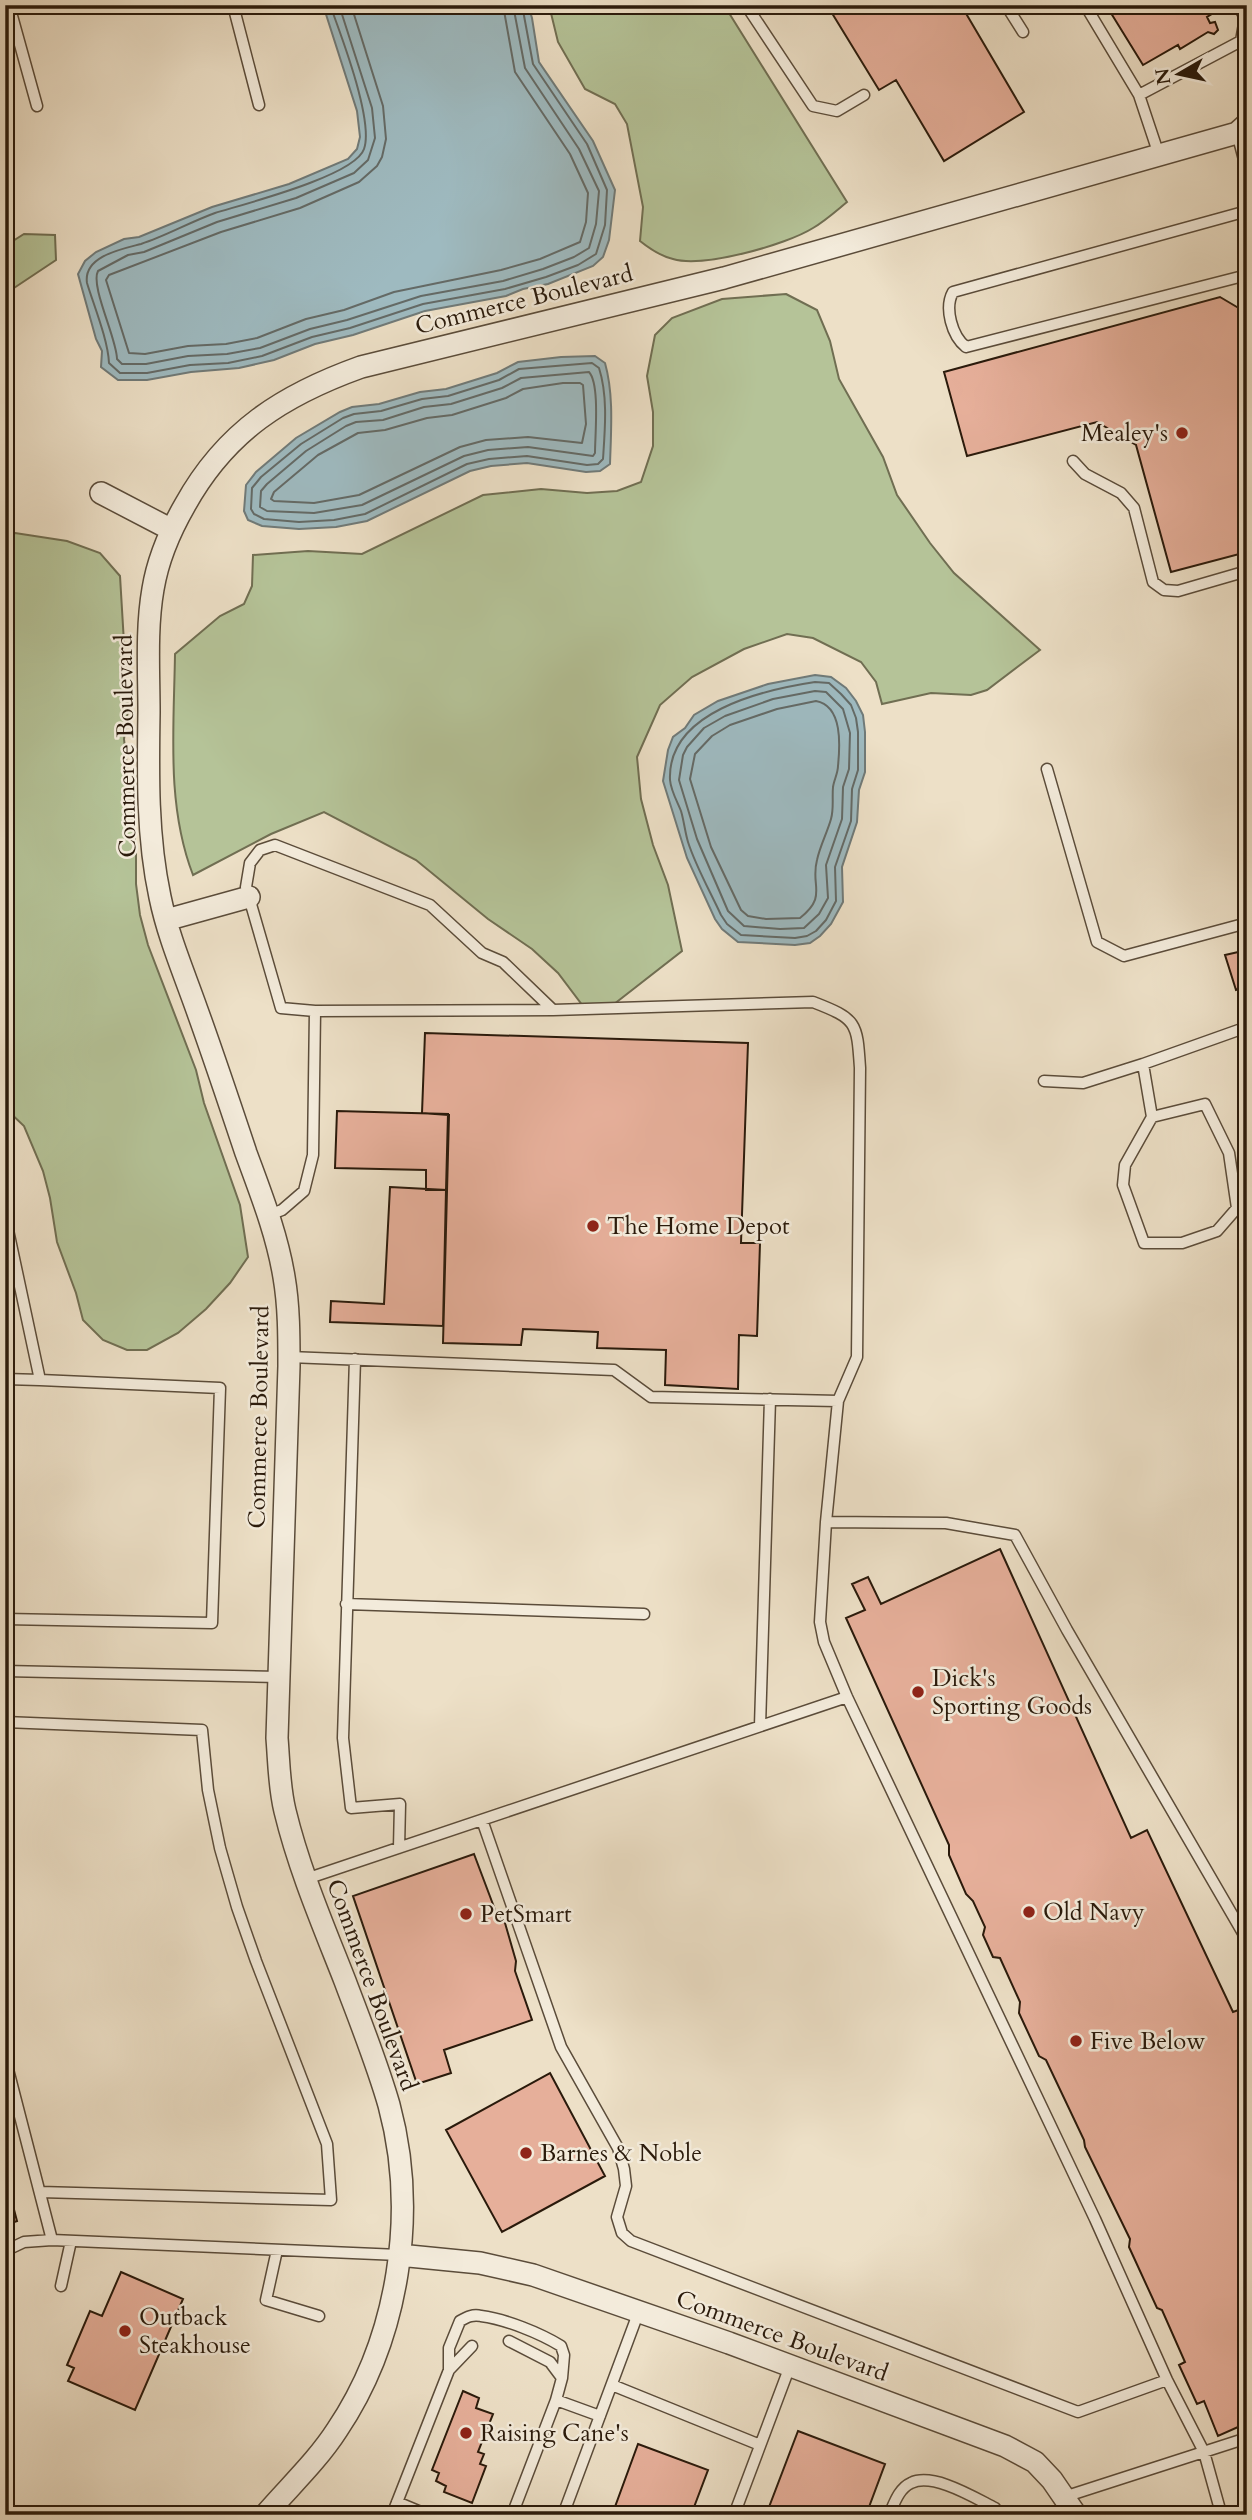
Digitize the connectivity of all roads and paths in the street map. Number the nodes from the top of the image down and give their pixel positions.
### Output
1 (9, 5) edge
2 (233, 5) edge
3 (746, 5) edge
4 (1006, 5) edge
5 (1085, 5) edge
6 (1238, 5) edge
7 (1023, 32) dead end
8 (1139, 95) junction
9 (864, 96) dead end
10 (259, 105) dead end
11 (37, 106) dead end
12 (1243, 131) edge
13 (1159, 155) junction
14 (1247, 171) edge
15 (1247, 211) edge
16 (1247, 275) edge
17 (1073, 461) dead end
18 (101, 493) dead end
19 (172, 530) junction
20 (1247, 571) edge
21 (1047, 769) dead end
22 (248, 897) junction
23 (166, 920) junction
24 (1247, 923) edge
25 (553, 1010) junction
26 (315, 1011) junction
27 (1247, 1027) edge
28 (1143, 1064) junction
29 (1044, 1081) dead end
30 (1152, 1117) junction
31 (269, 1215) junction
32 (5, 1216) edge
33 (289, 1357) junction
34 (355, 1359) junction
35 (5, 1379) edge
36 (40, 1380) junction
37 (769, 1399) junction
38 (838, 1401) junction
39 (826, 1522) junction
40 (346, 1605) junction
41 (644, 1614) dead end
42 (5, 1619) edge
43 (5, 1671) edge
44 (279, 1677) junction
45 (847, 1697) junction
46 (5, 1722) edge
47 (760, 1726) junction
48 (482, 1820) junction
49 (399, 1848) junction
50 (306, 1880) junction
51 (1247, 1940) edge
52 (5, 2058) edge
53 (40, 2192) junction
54 (52, 2241) junction
55 (71, 2241) junction
56 (277, 2250) junction
57 (5, 2251) edge
58 (399, 2255) junction
59 (61, 2286) dead end
60 (639, 2311) junction
61 (318, 2316) dead end
62 (509, 2341) dead end
63 (472, 2346) dead end
64 (790, 2366) junction
65 (449, 2370) junction
66 (562, 2378) junction
67 (1167, 2380) junction
68 (611, 2385) junction
69 (555, 2400) junction
70 (600, 2416) junction
71 (1247, 2438) edge
72 (760, 2445) junction
73 (1204, 2452) junction
74 (1064, 2497) junction
75 (397, 2502) junction
76 (1219, 2506) dead end
77 (271, 2508) edge
78 (258, 2515) edge
79 (392, 2515) edge
80 (429, 2515) edge
81 (512, 2515) edge
82 (563, 2515) edge
83 (734, 2515) edge
84 (889, 2515) edge
85 (1000, 2515) edge
86 (1076, 2515) edge

1 - 11 lane
2 - 10 lane
3 - 9 lane
4 - 7 lane
5 - 8 lane
6 - 8 lane
8 - 13 lane
12 - 13 street, Commerce Boulevard
12 - 14 lane
13 - 19 street, Commerce Boulevard
15 - 16 lane
17 - 20 lane
18 - 19 street
19 - 23 street, Commerce Boulevard
21 - 24 lane
22 - 23 street
22 - 25 lane
22 - 26 lane
23 - 31 street, Commerce Boulevard
25 - 26 lane
25 - 38 lane
26 - 31 lane
27 - 28 lane
28 - 29 lane
28 - 30 lane
30 - 30 lane
31 - 33 street, Commerce Boulevard
32 - 36 lane
33 - 34 lane
33 - 44 street, Commerce Boulevard
34 - 37 lane
34 - 40 lane
35 - 36 lane
36 - 42 lane
37 - 38 lane
37 - 47 lane
38 - 39 lane
39 - 45 lane
39 - 51 lane
40 - 41 lane
40 - 49 lane
43 - 44 lane
44 - 50 street, Commerce Boulevard
45 - 47 lane
45 - 67 lane
46 - 53 lane
47 - 48 lane
48 - 49 lane
48 - 67 lane
49 - 50 lane
50 - 58 street, Commerce Boulevard
52 - 53 lane
53 - 54 lane
54 - 55 lane
54 - 57 lane
55 - 56 lane
55 - 59 lane
56 - 58 lane
56 - 61 lane
58 - 60 street, Commerce Boulevard
58 - 77 street, Commerce Boulevard
60 - 64 street, Commerce Boulevard
60 - 68 lane
62 - 66 lane
63 - 65 lane
64 - 72 lane
64 - 74 street, Commerce Boulevard
65 - 66 lane
65 - 75 lane
66 - 69 lane
67 - 73 lane
68 - 70 lane
68 - 72 lane
69 - 70 lane
69 - 81 lane
70 - 82 lane
71 - 73 lane
72 - 83 lane
73 - 74 lane
73 - 76 lane
74 - 86 street, Commerce Boulevard
75 - 79 lane
75 - 80 lane
77 - 78 street, Commerce Boulevard
84 - 85 lane

